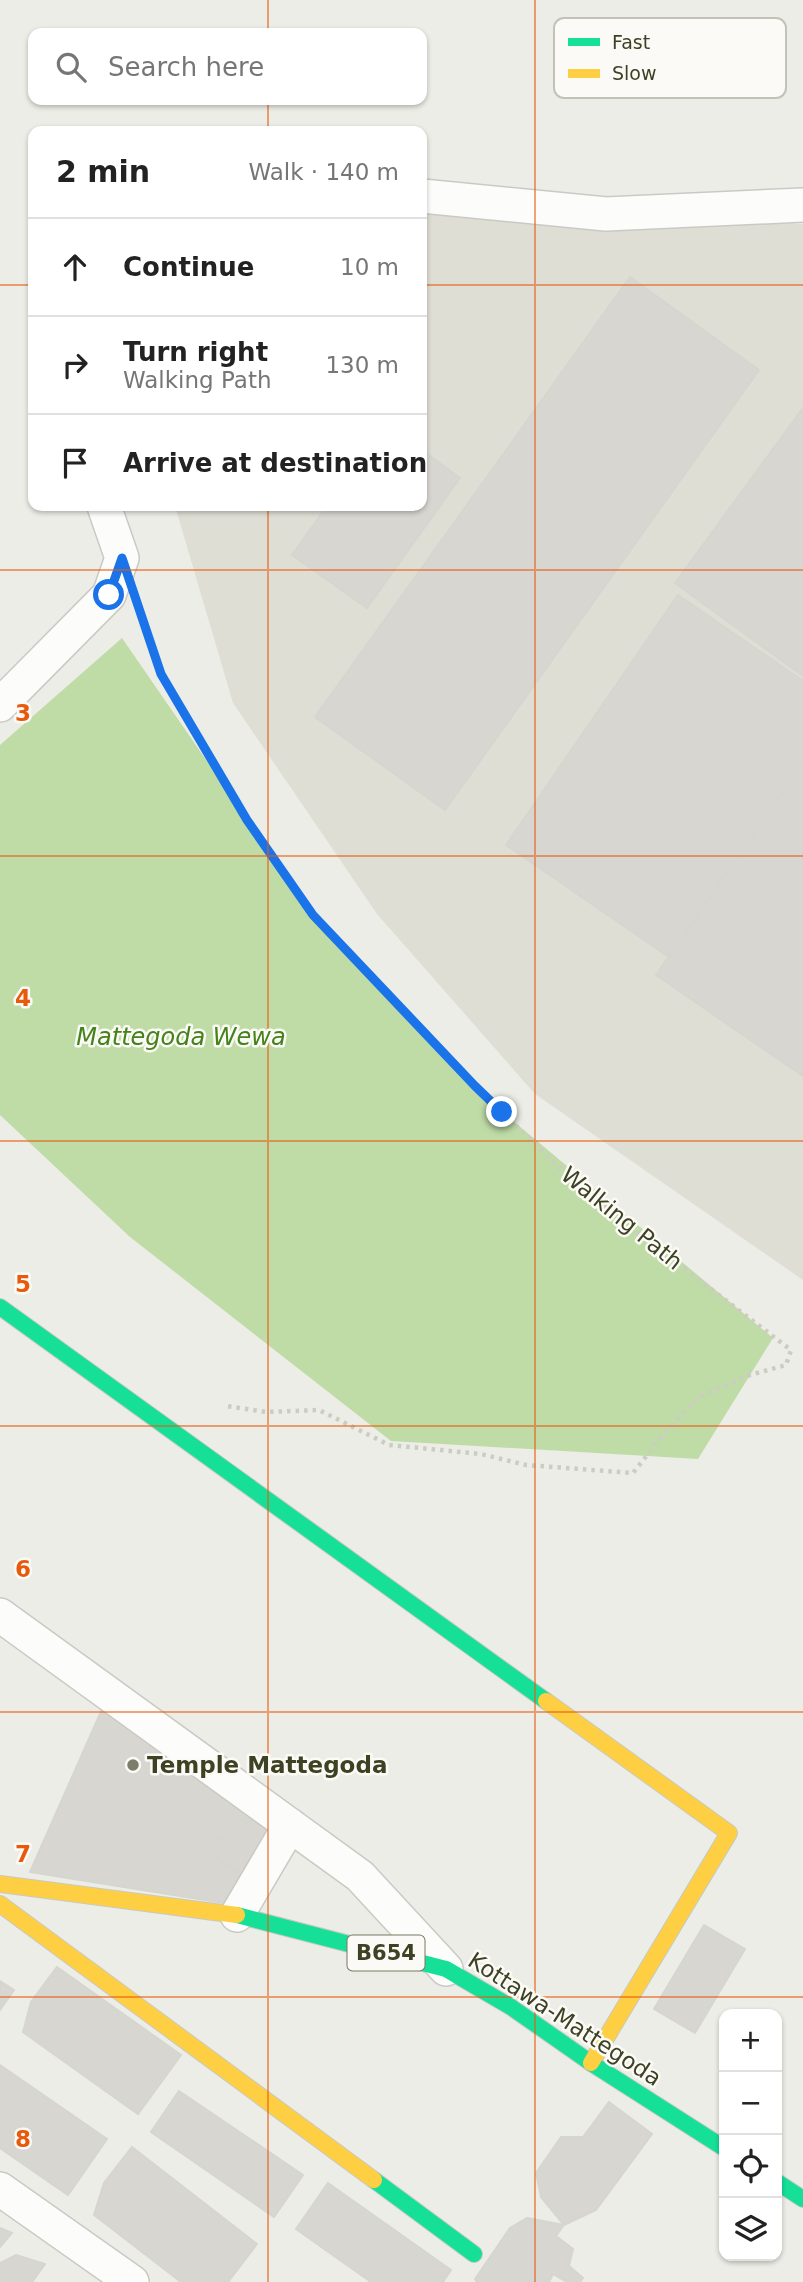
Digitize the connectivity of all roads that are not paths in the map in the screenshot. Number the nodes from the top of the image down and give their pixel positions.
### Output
1 (427, 196) edge
2 (803, 205) edge
3 (106, 511) edge
4 (0, 705) edge
5 (0, 1307) edge
6 (0, 1615) edge
7 (290, 1825) junction
8 (0, 1884) edge
9 (0, 1904) edge
10 (237, 1915) junction
11 (446, 1969) junction
12 (591, 2063) junction
13 (719, 2145) edge
14 (782, 2185) edge
15 (0, 2189) edge
16 (803, 2199) edge
17 (474, 2254) dead end
18 (132, 2282) edge

1 - 2 street
3 - 4 street
5 - 12 street
6 - 7 street
7 - 10 street
7 - 11 street
8 - 10 street, Kottawa-Mattegoda / B654
9 - 17 street
10 - 11 street, Kottawa-Mattegoda / B654
11 - 12 street, Kottawa-Mattegoda / B654
12 - 13 street, Kottawa-Mattegoda / B654
14 - 16 street
15 - 18 street

